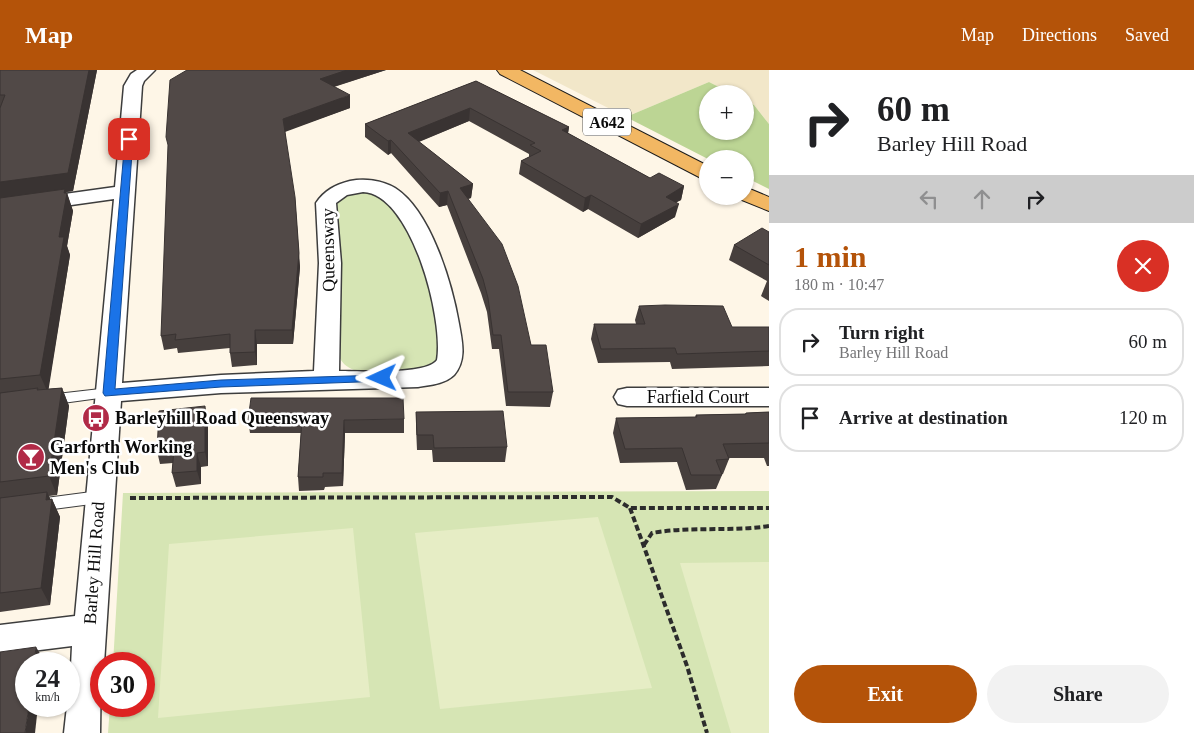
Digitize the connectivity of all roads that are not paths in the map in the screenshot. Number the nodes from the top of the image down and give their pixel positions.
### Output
1 (147, 70) edge
2 (506, 70) edge
3 (699, 169) edge
4 (124, 192) junction
5 (754, 198) edge
6 (769, 205) edge
7 (0, 209) edge
8 (326, 380) junction
9 (109, 393) junction
10 (627, 397) dead end
11 (769, 397) edge
12 (35, 402) edge
13 (99, 496) junction
14 (0, 510) edge
15 (89, 629) junction
16 (0, 640) edge
17 (82, 733) edge

1 - 4 street, Barley Hill Road
2 - 3 main road, A642
4 - 7 street
4 - 9 street, Barley Hill Road
5 - 6 main road
8 - 8 street, Queensway
8 - 9 street, Queensway
9 - 12 lane
9 - 13 street, Barley Hill Road
10 - 11 street, Farfield Court
13 - 14 lane
13 - 15 street, Barley Hill Road
15 - 16 street
15 - 17 street, Barley Hill Road

